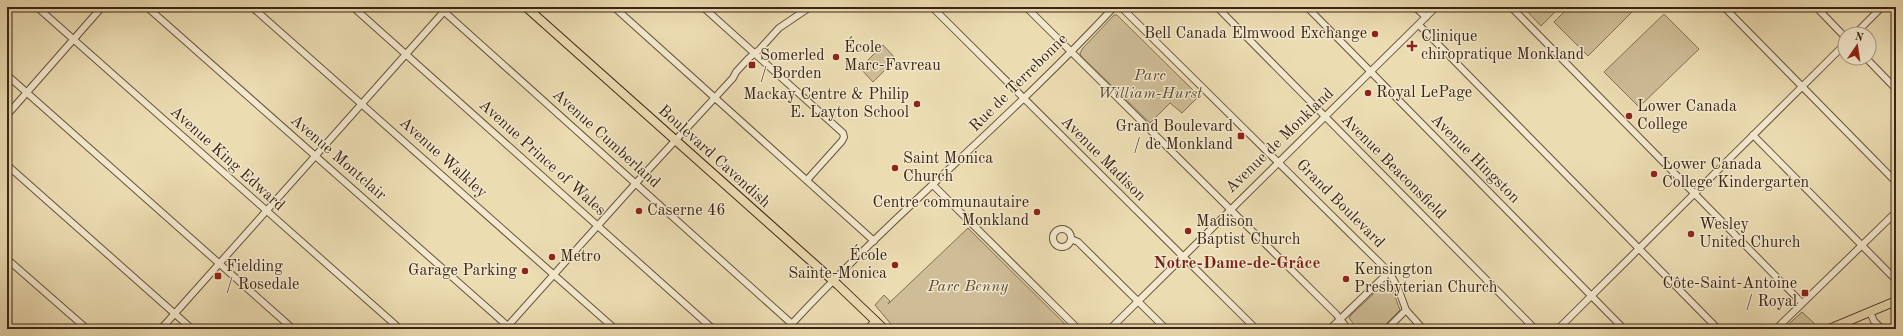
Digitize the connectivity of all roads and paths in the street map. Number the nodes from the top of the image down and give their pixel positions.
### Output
1 (36, 7) edge
2 (102, 7) edge
3 (147, 7) edge
4 (252, 7) edge
5 (353, 7) edge
6 (439, 7) edge
7 (526, 7) edge
8 (614, 7) edge
9 (703, 7) edge
10 (810, 7) edge
11 (932, 7) edge
12 (1026, 7) edge
13 (1114, 7) edge
14 (1120, 7) edge
15 (1217, 7) edge
16 (1307, 7) edge
17 (1416, 7) edge
18 (1436, 7) edge
19 (1511, 7) edge
20 (1724, 7) edge
21 (1816, 7) edge
22 (1882, 7) edge
23 (446, 9) edge
24 (1426, 17) junction
25 (1419, 25) junction
26 (1863, 26) edge
27 (1837, 29) edge
28 (74, 40) junction
29 (1070, 51) junction
30 (1837, 52) edge
31 (754, 53) junction
32 (406, 54) junction
33 (1874, 66) edge
34 (1370, 71) junction
35 (7, 75) edge
36 (1802, 87) junction
37 (1896, 89) edge
38 (27, 93) junction
39 (716, 98) junction
40 (1024, 99) junction
41 (362, 103) junction
42 (7, 115) edge
43 (1324, 116) junction
44 (1753, 135) junction
45 (675, 141) junction
46 (315, 156) junction
47 (1278, 161) junction
48 (7, 165) edge
49 (807, 180) junction
50 (1896, 182) edge
51 (636, 183) junction
52 (933, 185) junction
53 (1695, 193) junction
54 (1230, 209) junction
55 (266, 211) junction
56 (1896, 212) edge
57 (598, 226) junction
58 (1071, 239) dead end
59 (874, 241) junction
60 (1862, 246) junction
61 (1638, 249) junction
62 (1183, 256) junction
63 (7, 258) edge
64 (219, 263) junction
65 (1389, 272) junction
66 (553, 275) junction
67 (832, 280) junction
68 (1896, 280) edge
69 (1592, 296) junction
70 (1896, 300) edge
71 (1138, 301) junction
72 (1802, 303) junction
73 (1406, 310) junction
74 (1870, 312) junction
75 (175, 313) junction
76 (1340, 319) junction
77 (876, 320) junction
78 (792, 324) junction
79 (508, 328) edge
80 (87, 329) edge
81 (161, 329) edge
82 (192, 329) edge
83 (293, 329) edge
84 (400, 329) edge
85 (615, 329) edge
86 (713, 329) edge
87 (787, 329) edge
88 (867, 329) edge
89 (884, 329) edge
90 (1078, 329) edge
91 (1110, 329) edge
92 (1166, 329) edge
93 (1256, 329) edge
94 (1330, 329) edge
95 (1348, 329) edge
96 (1387, 329) edge
97 (1423, 329) edge
98 (1534, 329) edge
99 (1558, 329) edge
100 (1624, 329) edge
101 (1718, 329) edge
102 (1776, 329) edge
103 (1829, 329) edge
104 (1882, 329) edge

1 - 28 street, Avenue King Edward
2 - 28 street
3 - 46 street, Avenue Montclair
4 - 41 street, Avenue Walkley
5 - 32 street, Avenue Prince of Wales
6 - 23 street, Avenue Cumberland
7 - 45 main road, Boulevard Cavendish
8 - 39 street
9 - 31 street
10 - 31 street
11 - 40 street, Avenue Madison
12 - 29 street
13 - 29 street, Rue de Terrebonne
14 - 47 street, Grand Boulevard
15 - 43 street, Avenue Beaconsfield
16 - 34 street, Avenue Hingston
17 - 24 street
18 - 24 street, Avenue de Monkland
19 - 53 street
20 - 36 street
21 - 27 street
22 - 26 street
23 - 32 street
23 - 51 street, Avenue Cumberland
24 - 25 street, Avenue de Monkland
25 - 34 street, Avenue de Monkland
25 - 61 street
28 - 38 street
28 - 55 street, Avenue King Edward
29 - 40 street, Rue de Terrebonne
29 - 54 street
30 - 36 street
31 - 39 street
31 - 49 street
32 - 41 street
32 - 57 street, Avenue Prince of Wales
33 - 37 street
34 - 43 street, Avenue de Monkland
34 - 69 street, Avenue Hingston
35 - 38 street
36 - 44 street
36 - 50 street
38 - 42 street
38 - 64 street
39 - 45 street
39 - 49 street
40 - 52 street, Rue de Terrebonne
40 - 62 street, Avenue Madison
41 - 46 street
41 - 66 street, Avenue Walkley
43 - 47 street, Avenue de Monkland
43 - 98 street, Avenue Beaconsfield
44 - 53 street
44 - 60 street
45 - 51 street
45 - 67 main road, Boulevard Cavendish
46 - 55 street
46 - 79 street, Avenue Montclair
47 - 54 street, Avenue de Monkland
47 - 65 street, Grand Boulevard
48 - 75 street
49 - 59 street
51 - 57 street
51 - 78 street, Avenue Cumberland
52 - 59 street, Rue de Terrebonne
52 - 90 street
53 - 61 street
53 - 72 street
54 - 62 street, Avenue de Monkland
54 - 76 street
55 - 64 street
55 - 84 street, Avenue King Edward
56 - 60 street
57 - 66 street
57 - 86 street, Avenue Prince of Wales
58 - 71 street
59 - 67 street, Rue de Terrebonne
60 - 68 street
60 - 72 street
61 - 69 street
61 - 101 street
62 - 71 street, Avenue de Monkland
62 - 93 street, Avenue Madison
63 - 80 street
64 - 75 street
64 - 83 street
65 - 73 street, Grand Boulevard
65 - 76 street
66 - 79 street
66 - 85 street, Avenue Walkley
67 - 77 main road, Boulevard Cavendish
67 - 78 street, Rue de Terrebonne
69 - 99 street
69 - 100 street, Avenue Hingston
70 - 74 main road
71 - 91 street, Avenue de Monkland
71 - 92 street
72 - 102 street
73 - 96 street
73 - 97 street, Grand Boulevard
74 - 103 main road
74 - 104 street
75 - 81 street
75 - 82 street
76 - 94 street
76 - 95 street
77 - 88 street
77 - 89 main road, Boulevard Cavendish
78 - 87 street, Rue de Terrebonne

